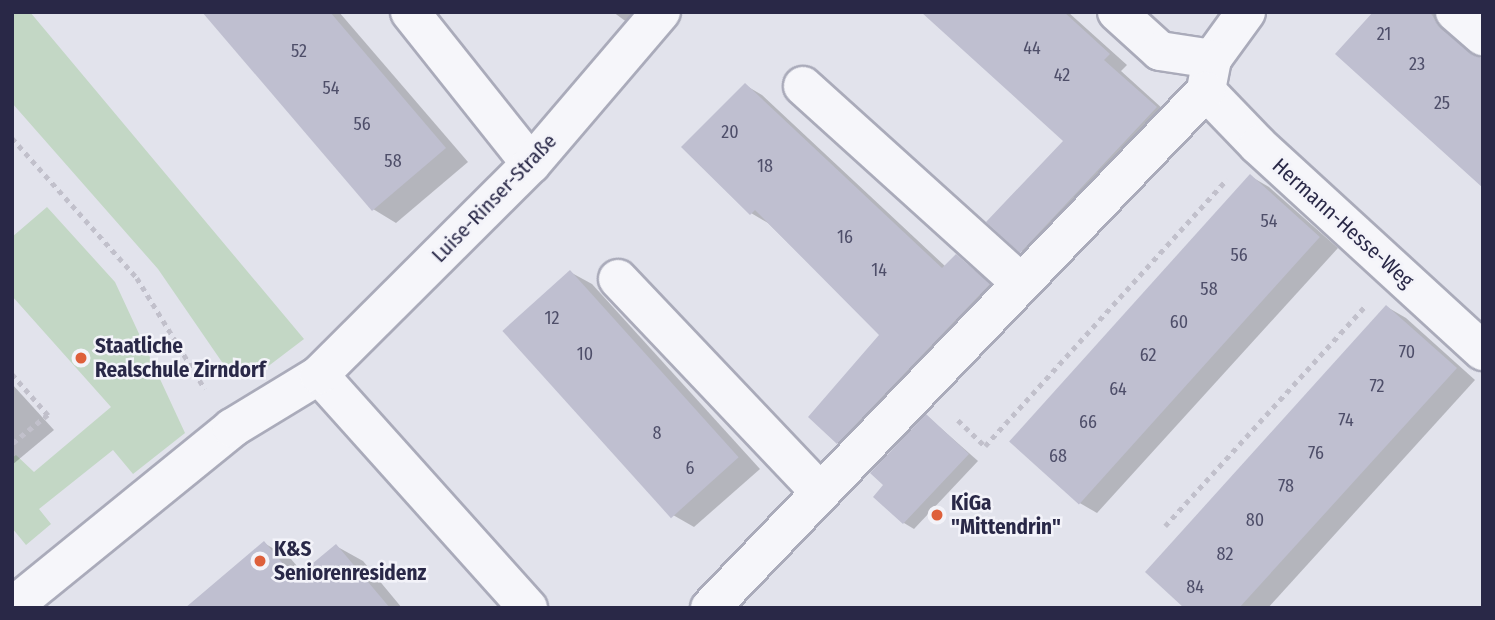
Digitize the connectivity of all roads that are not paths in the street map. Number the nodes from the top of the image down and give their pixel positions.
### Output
1 (410, 12) edge
2 (661, 12) edge
3 (1117, 12) edge
4 (1246, 12) edge
5 (1455, 12) edge
6 (1483, 36) edge
7 (1209, 75) junction
8 (803, 86) dead end
9 (530, 164) junction
10 (618, 279) dead end
11 (1021, 283) junction
12 (1483, 351) edge
13 (319, 375) junction
14 (820, 492) junction
15 (12, 607) edge
16 (528, 608) edge
17 (709, 608) edge

1 - 9 street
2 - 9 street, Luise-Rinser-Straße
3 - 7 street
4 - 7 street
5 - 6 street
7 - 11 street
7 - 12 street, Hermann-Hesse-Weg
8 - 11 street
9 - 13 street, Luise-Rinser-Straße
10 - 14 street
11 - 14 street
13 - 15 street, Luise-Rinser-Straße
13 - 16 street
14 - 17 street

